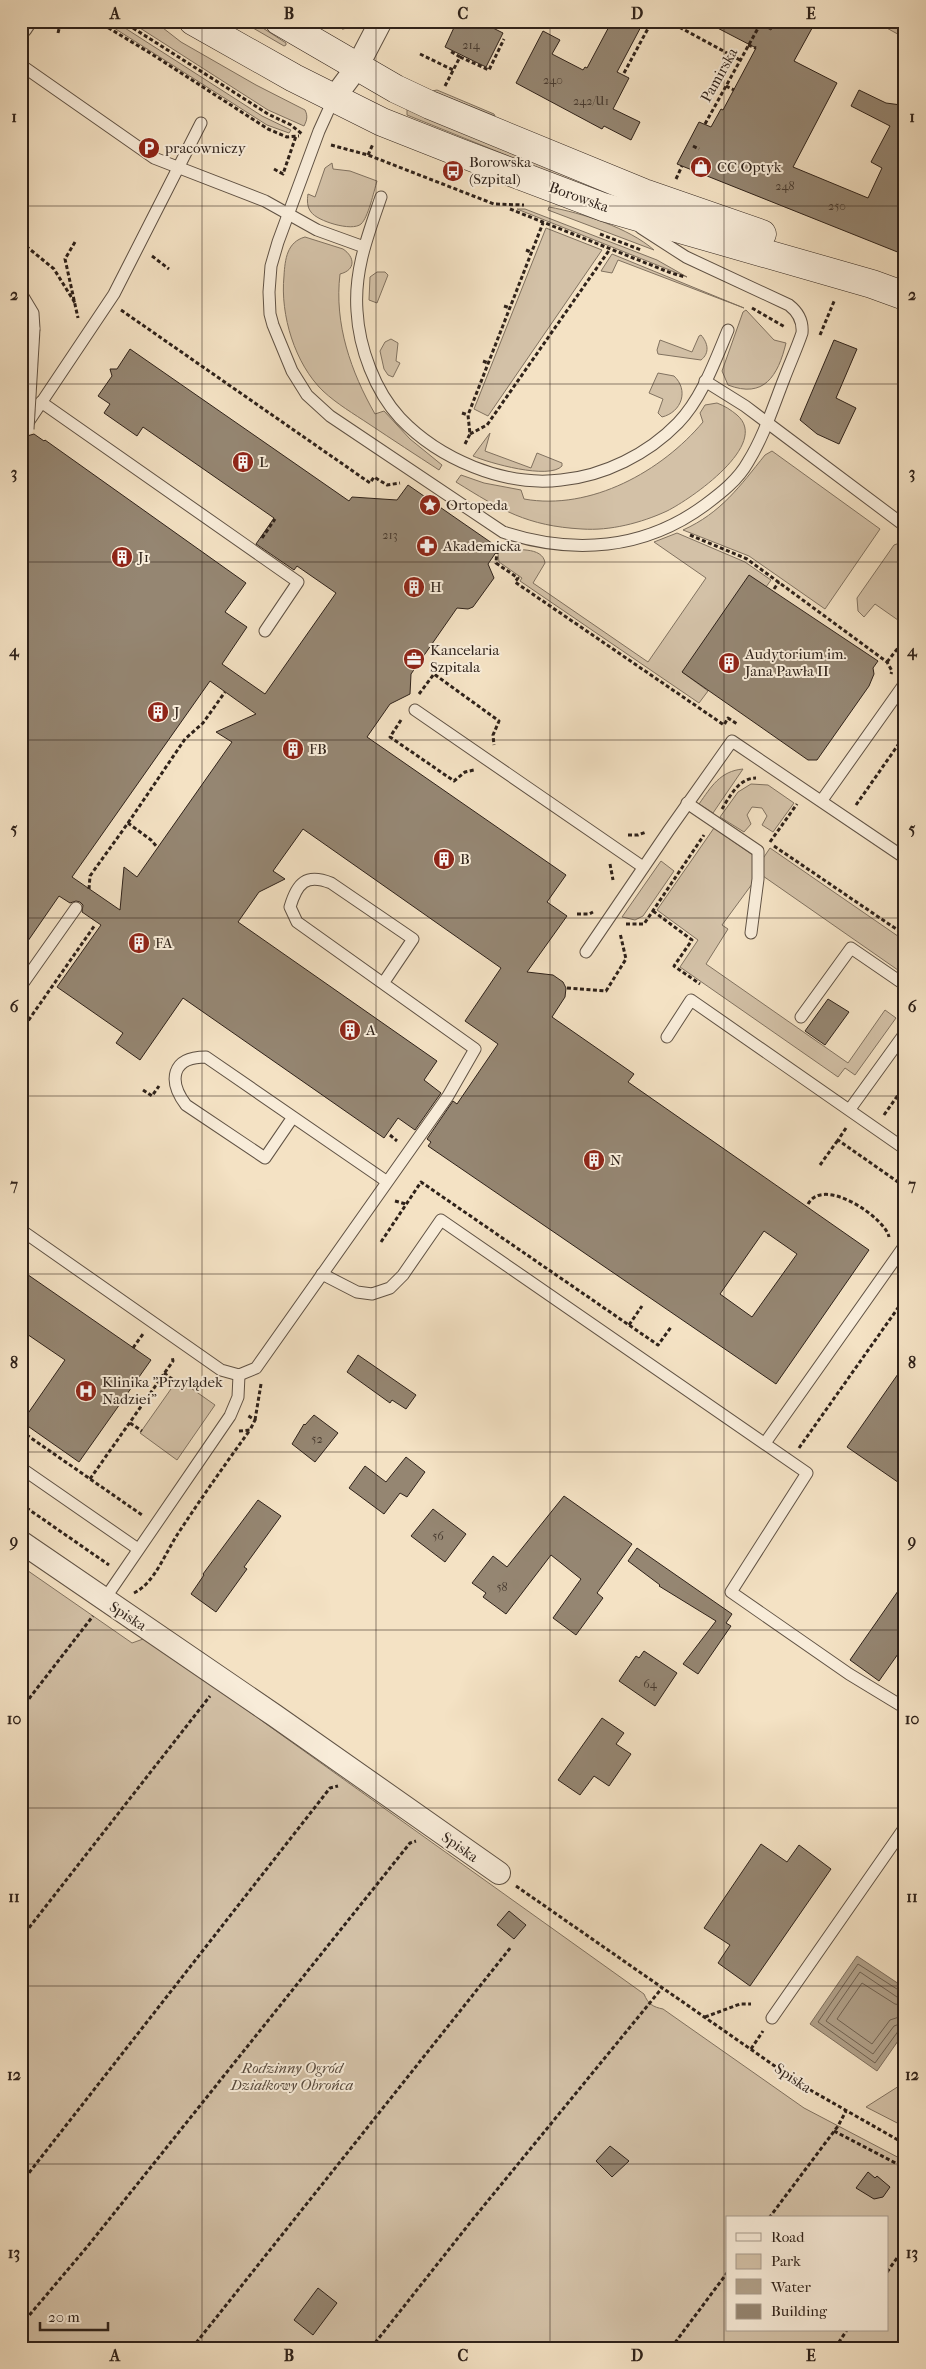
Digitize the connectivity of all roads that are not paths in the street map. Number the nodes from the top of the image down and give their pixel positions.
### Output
1 (26, 21) edge
2 (193, 21) edge
3 (279, 21) edge
4 (381, 21) edge
5 (21, 27) edge
6 (25, 67) edge
7 (357, 67) junction
8 (334, 98) junction
9 (201, 124) dead end
10 (179, 169) junction
11 (381, 197) dead end
12 (613, 210) junction
13 (288, 214) junction
14 (364, 247) junction
15 (872, 284) junction
16 (21, 293) edge
17 (905, 296) edge
18 (728, 330) dead end
19 (705, 381) junction
20 (42, 402) junction
21 (767, 425) junction
22 (905, 526) edge
23 (265, 630) dead end
24 (905, 683) edge
25 (411, 709) road end
26 (822, 800) junction
27 (687, 803) junction
28 (905, 858) edge
29 (643, 867) junction
30 (76, 908) dead end
31 (751, 932) dead end
32 (586, 952) dead end
33 (384, 982) junction
34 (905, 985) edge
35 (21, 986) edge
36 (801, 1017) dead end
37 (905, 1033) edge
38 (667, 1036) dead end
39 (853, 1111) junction
40 (293, 1117) junction
41 (905, 1148) edge
42 (386, 1181) junction
43 (21, 1230) edge
44 (905, 1245) edge
45 (322, 1274) junction
46 (239, 1376) junction
47 (765, 1443) junction
48 (21, 1468) edge
49 (21, 1542) edge
50 (138, 1549) junction
51 (108, 1595) junction
52 (905, 1708) edge
53 (905, 1827) edge
54 (499, 1873) road end
55 (772, 2018) road end

1 - 5 street
2 - 8 street, Borowska
3 - 7 street, Borowska
4 - 7 street
6 - 10 lane
7 - 8 street
7 - 15 street, Borowska
8 - 12 street, Borowska
8 - 13 lane
9 - 10 lane
10 - 13 lane
10 - 20 lane
11 - 14 lane
12 - 15 street, Borowska
12 - 21 lane
13 - 14 lane
13 - 21 lane
14 - 19 lane
15 - 17 street, Borowska
16 - 20 lane, bridge
18 - 19 lane
19 - 21 lane
20 - 23 lane
21 - 22 lane
24 - 26 lane
25 - 29 lane
26 - 27 lane
26 - 28 lane
27 - 29 lane
27 - 31 lane
29 - 32 lane
30 - 35 lane
33 - 33 lane
33 - 42 lane
34 - 36 lane
37 - 39 lane
38 - 39 lane
39 - 41 lane
40 - 40 lane
40 - 42 lane
42 - 45 lane
43 - 46 lane
44 - 47 lane
45 - 46 lane
45 - 47 lane
46 - 50 lane
47 - 52 lane
48 - 50 lane
49 - 51 street, Spiska
50 - 51 lane
51 - 54 street, Spiska
53 - 55 lane

